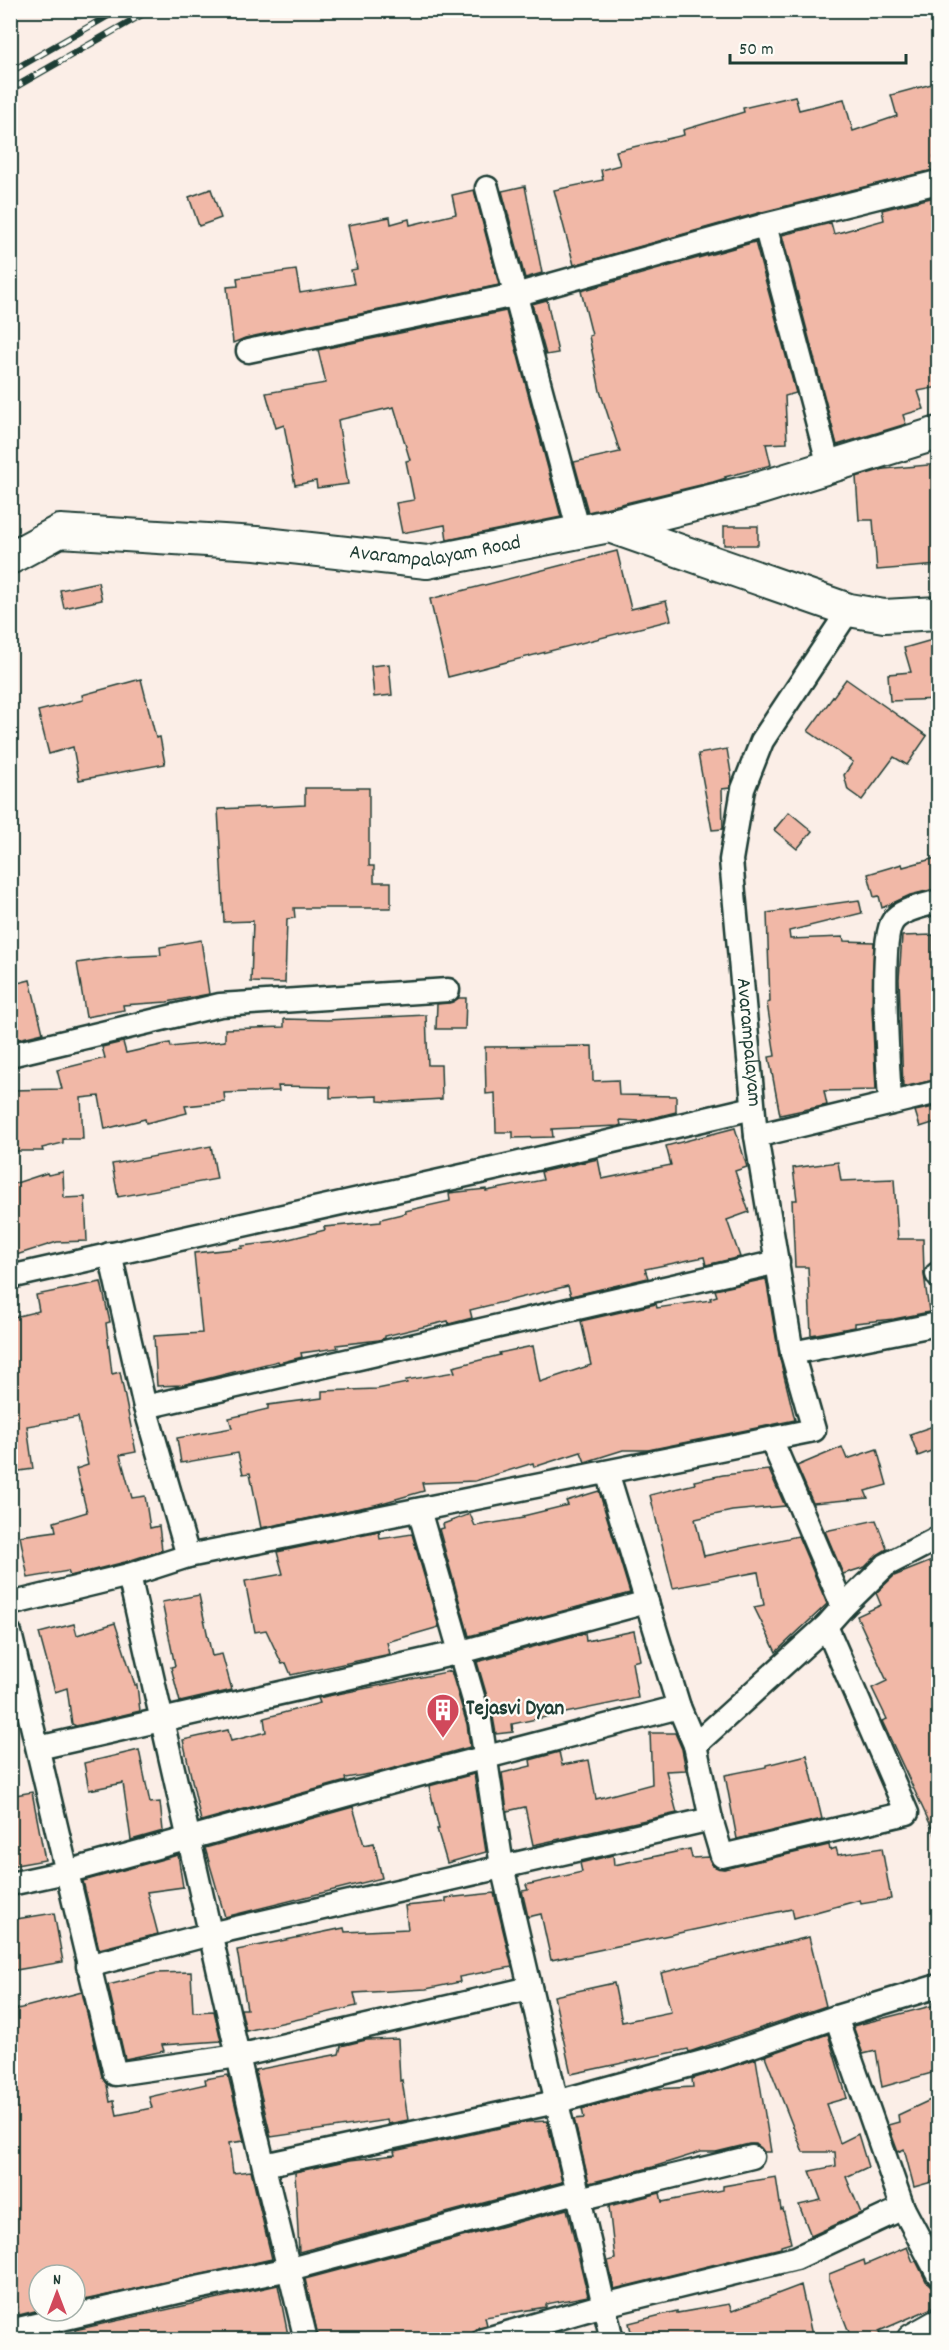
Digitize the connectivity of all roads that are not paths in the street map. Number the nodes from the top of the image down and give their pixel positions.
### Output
1 (939, 182) edge
2 (487, 188) dead end
3 (765, 225) junction
4 (515, 295) junction
5 (248, 351) dead end
6 (939, 433) edge
7 (829, 466) junction
8 (609, 526) junction
9 (579, 532) junction
10 (10, 558) edge
11 (849, 610) junction
12 (939, 613) edge
13 (939, 901) edge
14 (448, 990) dead end
15 (10, 1055) edge
16 (939, 1092) edge
17 (890, 1103) junction
18 (753, 1108) junction
19 (756, 1136) junction
20 (111, 1254) junction
21 (778, 1262) junction
22 (10, 1277) edge
23 (939, 1324) edge
24 (792, 1353) junction
25 (145, 1407) junction
26 (771, 1439) junction
27 (607, 1472) junction
28 (419, 1510) junction
29 (939, 1538) edge
30 (188, 1556) junction
31 (129, 1575) junction
32 (647, 1602) junction
33 (10, 1604) edge
34 (843, 1607) junction
35 (826, 1626) junction
36 (10, 1633) edge
37 (461, 1652) junction
38 (679, 1707) junction
39 (161, 1719) junction
40 (695, 1745) junction
41 (38, 1748) junction
42 (486, 1759) junction
43 (711, 1819) junction
44 (188, 1840) junction
45 (502, 1866) junction
46 (66, 1872) junction
47 (10, 1884) edge
48 (210, 1934) junction
49 (88, 1966) junction
50 (939, 1986) edge
51 (530, 1988) junction
52 (836, 2017) junction
53 (238, 2056) junction
54 (556, 2102) junction
55 (752, 2157) dead end
56 (264, 2165) junction
57 (578, 2195) junction
58 (903, 2208) junction
59 (290, 2269) junction
60 (939, 2274) edge
61 (604, 2305) junction
62 (939, 2326) edge
63 (10, 2331) edge
64 (306, 2340) edge
65 (483, 2340) edge
66 (612, 2340) edge
67 (912, 2340) edge

1 - 3 street
2 - 4 street
3 - 4 street
3 - 7 street
4 - 5 street
4 - 9 street
6 - 7 street, Avarampalayam Road
7 - 8 street, Avarampalayam Road
8 - 9 street, Avarampalayam Road
8 - 11 street
9 - 10 street, Avarampalayam Road
11 - 12 street
11 - 18 street, Avarampalayam
13 - 17 street
14 - 15 street
16 - 17 street
17 - 19 street
18 - 19 street, Avarampalayam
18 - 20 street
19 - 21 street, Avarampalayam
20 - 22 street
20 - 25 street
21 - 24 street, Avarampalayam
21 - 25 street
23 - 24 street
24 - 26 street, Avarampalayam
25 - 30 street
26 - 27 street
26 - 34 street
27 - 28 street
27 - 32 street
28 - 30 street
28 - 37 street
29 - 34 street
30 - 31 street
31 - 33 street
31 - 39 street
32 - 37 street
32 - 38 street
34 - 35 street
35 - 40 street
35 - 43 street
36 - 41 street
37 - 39 street
37 - 42 street
38 - 40 street
38 - 42 street
39 - 41 street
39 - 44 street
40 - 43 street
41 - 46 street
42 - 44 street
42 - 45 street
43 - 45 street
44 - 46 street
44 - 48 street
45 - 48 street
45 - 51 street
46 - 47 street
46 - 49 street
48 - 49 street
48 - 53 street
49 - 53 street
50 - 52 street
51 - 53 street
51 - 54 street
52 - 54 street
52 - 58 street
53 - 56 street
54 - 56 street
54 - 57 street
55 - 57 street
56 - 59 street
57 - 59 street
57 - 61 street
58 - 60 street
58 - 61 street
59 - 63 street
59 - 64 street
61 - 65 street
61 - 66 street
62 - 67 street

